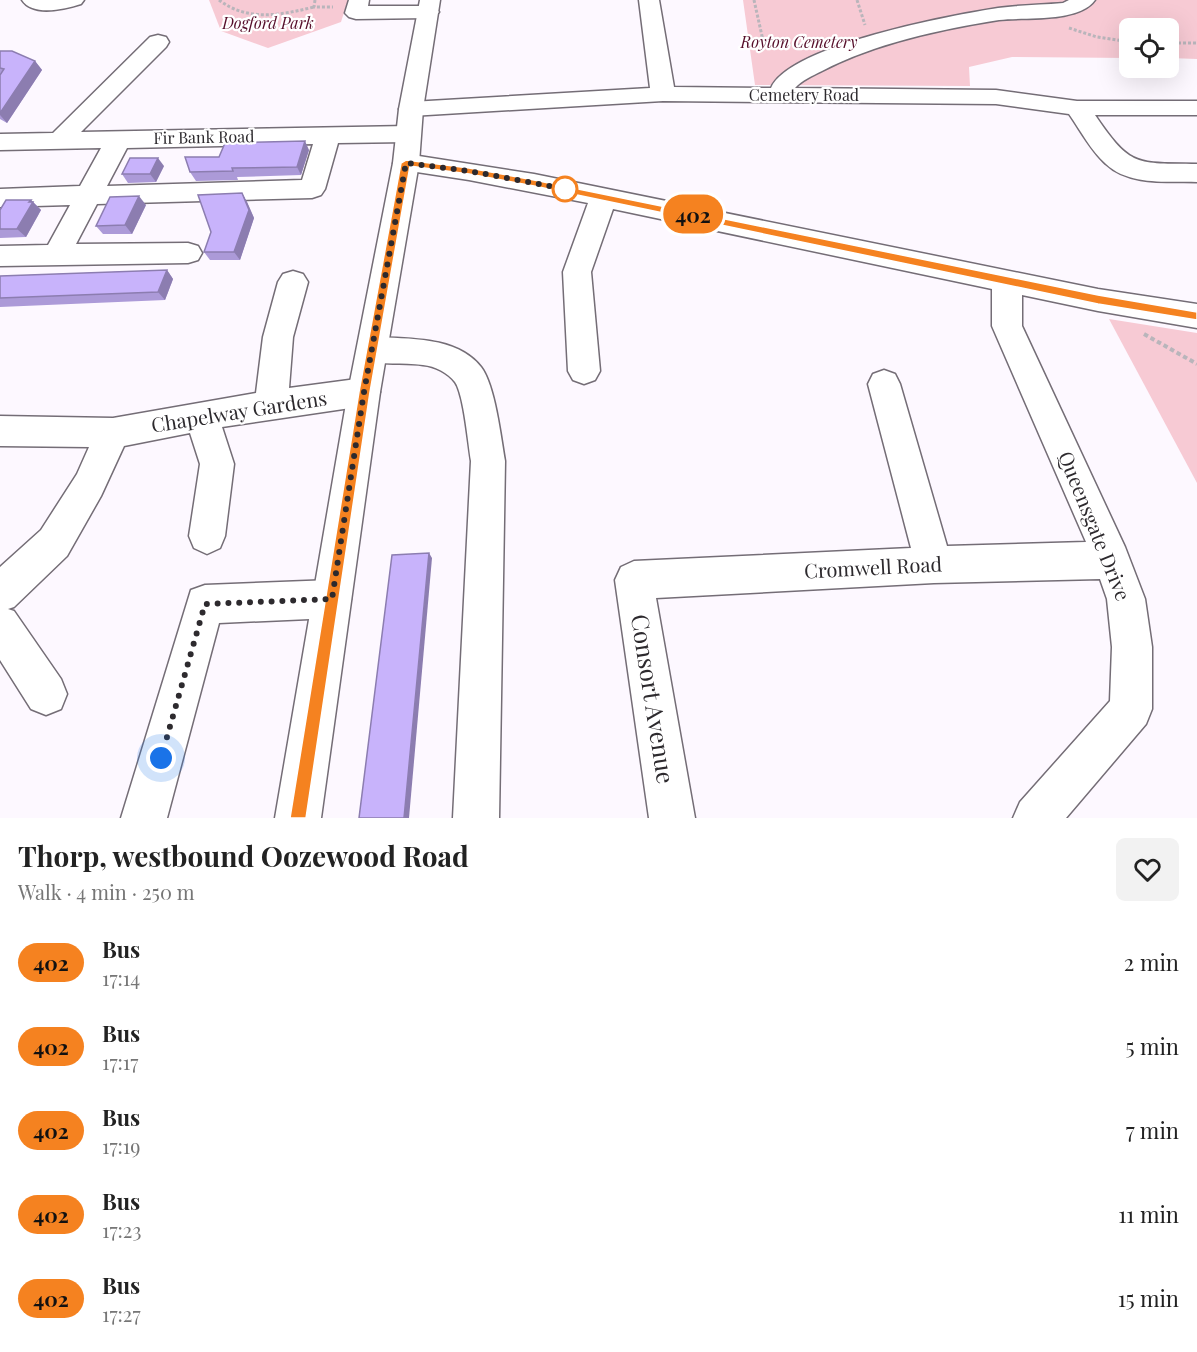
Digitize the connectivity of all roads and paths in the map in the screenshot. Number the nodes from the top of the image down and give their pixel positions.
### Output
1 (32, 0) edge
2 (74, 0) edge
3 (219, 0) edge
4 (649, 0) edge
5 (754, 0) edge
6 (1085, 0) edge
7 (429, 6) edge
8 (314, 7) dead end
9 (357, 7) edge
10 (1041, 12) junction
11 (1119, 40) edge
12 (158, 42) dead end
13 (1179, 43) edge
14 (1197, 43) edge
15 (841, 52) junction
16 (663, 94) junction
17 (780, 95) junction
18 (1077, 108) junction
19 (1197, 108) edge
20 (328, 135) junction
21 (408, 135) junction
22 (119, 139) junction
23 (60, 141) junction
24 (0, 142) edge
25 (1197, 173) edge
26 (89, 195) junction
27 (604, 196) junction
28 (0, 198) edge
29 (188, 253) dead end
30 (56, 255) junction
31 (0, 256) edge
32 (1006, 281) junction
33 (293, 282) dead end
34 (1197, 316) edge
35 (373, 350) junction
36 (584, 371) dead end
37 (884, 384) dead end
38 (364, 392) junction
39 (271, 404) junction
40 (202, 417) junction
41 (0, 431) edge
42 (113, 433) junction
43 (207, 536) dead end
44 (1112, 560) junction
45 (934, 565) junction
46 (634, 580) joint
47 (0, 593) edge
48 (332, 599) junction
49 (0, 625) edge
50 (46, 694) dead end
51 (144, 818) edge
52 (298, 818) edge
53 (476, 818) edge
54 (672, 818) edge
55 (1036, 818) edge

1 - 2 street
3 - 8 path
4 - 16 street
5 - 15 path
6 - 10 street
7 - 9 street
7 - 21 street
10 - 11 path
10 - 15 street
12 - 23 street
13 - 14 path
15 - 17 street
16 - 17 street, Cemetery Road
16 - 21 street, Cemetery Road
17 - 18 street, Cemetery Road
18 - 19 street, Cemetery Road
18 - 25 street
20 - 21 street, Fir Bank Road
20 - 22 street, Fir Bank Road
20 - 26 street
21 - 27 street
21 - 35 street
22 - 23 street, Fir Bank Road
22 - 26 street
23 - 24 street, Fir Bank Road
26 - 28 street
26 - 30 street
27 - 32 street
27 - 36 street
29 - 30 street
30 - 31 street
32 - 34 street
32 - 44 street, Queensgate Drive
33 - 39 street
35 - 38 street
35 - 53 street
37 - 45 street
38 - 39 street, Chapelway Gardens
38 - 48 street
39 - 40 street, Chapelway Gardens
40 - 42 street, Chapelway Gardens
40 - 43 street
41 - 42 street, Chapelway Gardens
42 - 47 street
44 - 45 street, Cromwell Road
44 - 55 street, Queensgate Drive
45 - 46 street, Cromwell Road
46 - 54 street, Consort Avenue
48 - 51 street
48 - 52 street
49 - 50 street

